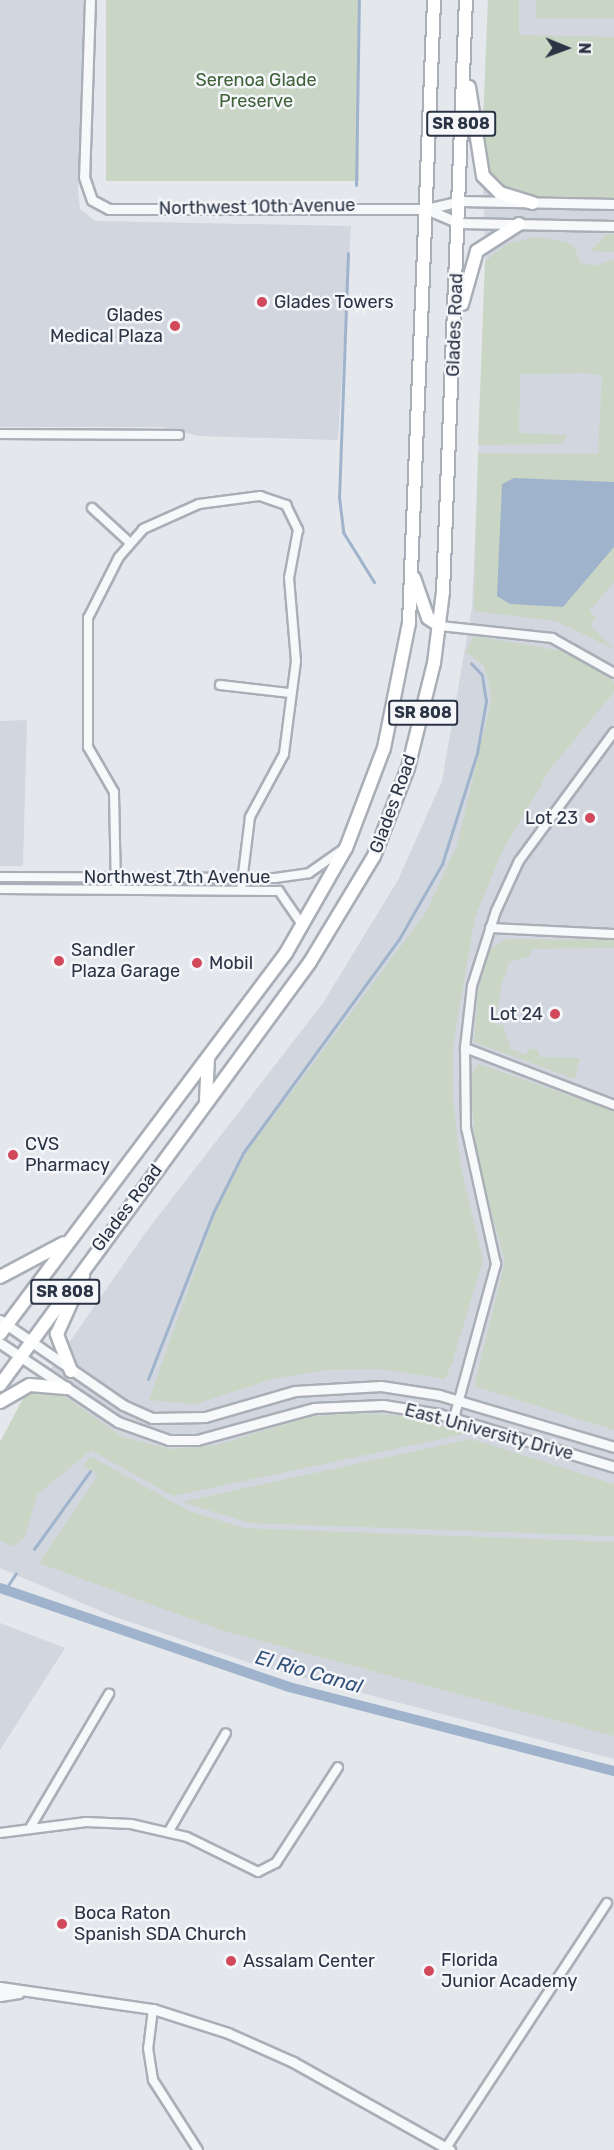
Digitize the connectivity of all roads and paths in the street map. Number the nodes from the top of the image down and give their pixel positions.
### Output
1 (90, 0) edge
2 (434, 0) edge
3 (466, 0) edge
4 (464, 46) junction
5 (460, 201) junction
6 (532, 203) junction
7 (614, 204) edge
8 (426, 209) junction
9 (459, 223) junction
10 (519, 224) junction
11 (614, 226) edge
12 (455, 334) junction
13 (0, 434) edge
14 (179, 435) dead end
15 (92, 507) dead end
16 (129, 542) junction
17 (412, 571) junction
18 (440, 626) junction
19 (614, 673) edge
20 (220, 685) dead end
21 (289, 693) junction
22 (614, 732) edge
23 (346, 848) junction
24 (0, 877) edge
25 (116, 878) junction
26 (241, 878) junction
27 (0, 889) edge
28 (116, 889) junction
29 (241, 890) junction
30 (303, 926) junction
31 (490, 928) junction
32 (614, 934) edge
33 (465, 1048) junction
34 (208, 1058) junction
35 (205, 1104) junction
36 (614, 1105) edge
37 (70, 1240) junction
38 (100, 1243) junction
39 (0, 1277) edge
40 (2, 1326) edge
41 (30, 1341) junction
42 (0, 1343) edge
43 (20, 1356) junction
44 (71, 1371) junction
45 (0, 1385) edge
46 (66, 1388) junction
47 (459, 1400) junction
48 (0, 1402) edge
49 (454, 1418) junction
50 (614, 1447) edge
51 (614, 1467) edge
52 (109, 1694) dead end
53 (226, 1733) dead end
54 (338, 1767) dead end
55 (30, 1828) junction
56 (169, 1831) junction
57 (0, 1833) edge
58 (608, 1903) dead end
59 (0, 1987) edge
60 (24, 1992) junction
61 (0, 1996) edge
62 (153, 2009) junction
63 (448, 2149) edge
64 (198, 2150) edge

1 - 8 street, Northwest 10th Avenue
2 - 8 main road, Glades Road / SR 808
3 - 4 main road, Glades Road / SR 808
4 - 5 main road, Glades Road / SR 808
4 - 6 main road
5 - 6 street
5 - 8 street
5 - 9 main road, Glades Road / SR 808
6 - 7 street
8 - 9 street
8 - 17 main road, Glades Road / SR 808
9 - 10 street
9 - 12 main road, Glades Road / SR 808
10 - 11 street
10 - 12 main road
12 - 18 main road, Glades Road / SR 808
13 - 14 street
15 - 16 street
16 - 21 street
16 - 25 street
17 - 18 main road
17 - 23 main road, Glades Road / SR 808
18 - 19 street
18 - 35 main road, Glades Road / SR 808
20 - 21 street
21 - 26 street
22 - 31 street
23 - 26 street, Northwest 7th Avenue
23 - 30 main road, Glades Road / SR 808
24 - 25 street, Northwest 7th Avenue
25 - 26 street, Northwest 7th Avenue
25 - 28 street
26 - 29 street
27 - 28 street, Northwest 7th Avenue
28 - 29 street, Northwest 7th Avenue
29 - 30 street, Northwest 7th Avenue
30 - 34 main road, Glades Road / SR 808
31 - 32 street
31 - 33 street
33 - 36 street
33 - 47 street
34 - 35 main road
34 - 37 main road, Glades Road / SR 808
35 - 38 main road, Glades Road / SR 808
37 - 39 main road
37 - 40 main road, Glades Road / SR 808
38 - 41 main road, Glades Road / SR 808
38 - 44 main road
40 - 41 street, East University Drive
41 - 43 main road, Glades Road / SR 808
41 - 44 street, East University Drive
42 - 43 street, East University Drive
43 - 45 main road, Glades Road / SR 808
43 - 46 street, East University Drive
44 - 47 street, East University Drive
46 - 48 main road
46 - 49 street, East University Drive
47 - 49 street
47 - 50 street, East University Drive
49 - 51 street, East University Drive
52 - 55 street
53 - 56 street
54 - 56 street
55 - 56 street
55 - 57 street
58 - 63 street
59 - 60 street
60 - 61 street
60 - 62 street
62 - 63 street
62 - 64 street

